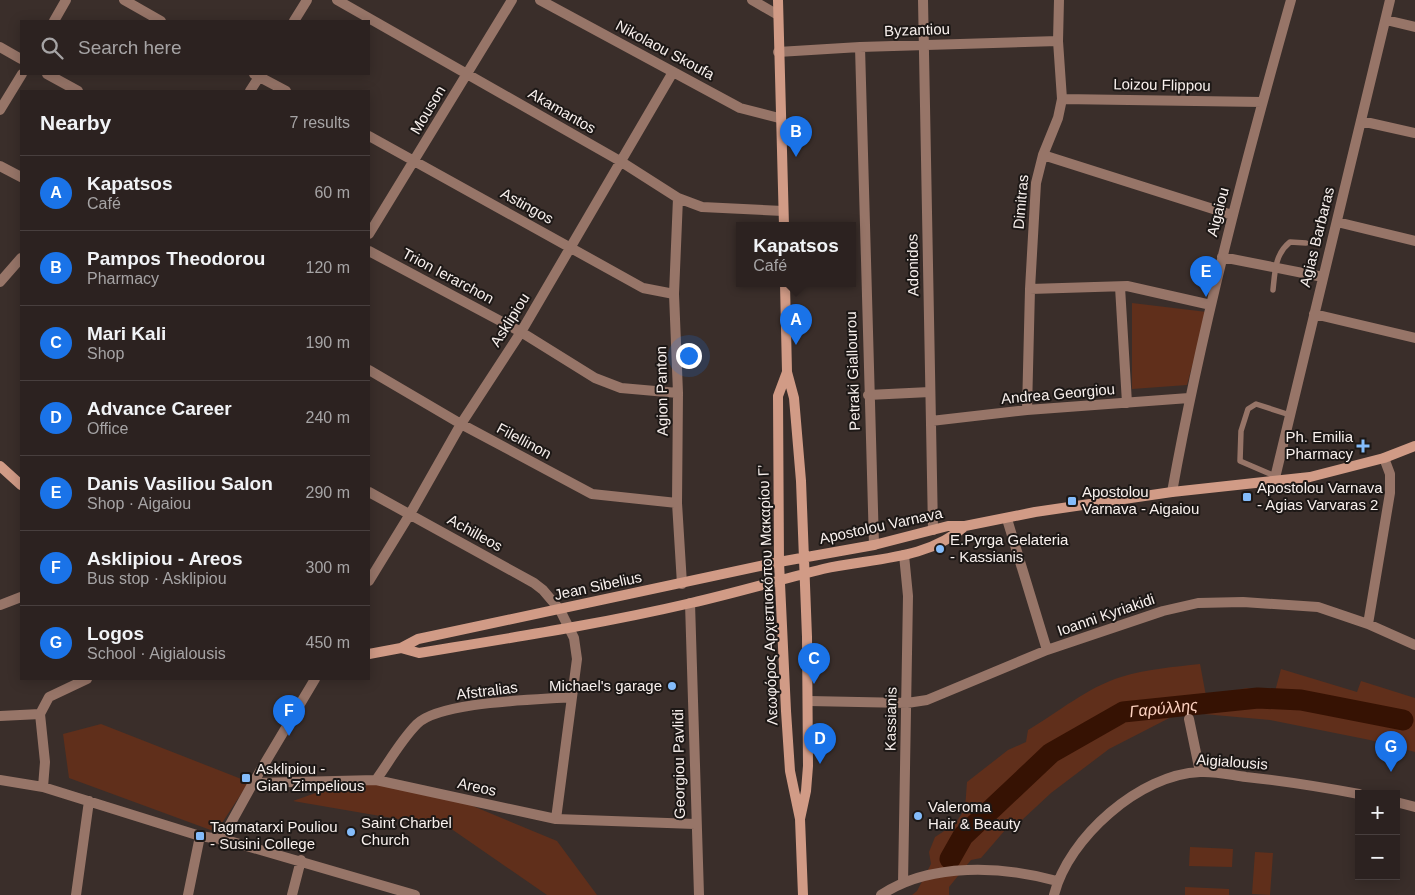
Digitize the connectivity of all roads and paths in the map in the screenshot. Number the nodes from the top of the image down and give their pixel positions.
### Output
1 (66, 0) edge
2 (124, 0) edge
3 (307, 0) edge
4 (337, 0) edge
5 (512, 0) edge
6 (540, 0) edge
7 (752, 0) edge
8 (778, 0) edge
9 (923, 0) edge
10 (1059, 0) edge
11 (1291, 0) edge
12 (1390, 0) edge
13 (778, 15) junction
14 (55, 20) edge
15 (159, 20) edge
16 (295, 20) edge
17 (1386, 20) junction
18 (1415, 27) edge
19 (1058, 41) junction
20 (924, 44) junction
21 (0, 47) edge
22 (860, 47) junction
23 (778, 52) junction
24 (20, 58) edge
25 (673, 72) junction
26 (467, 74) junction
27 (21, 75) edge
28 (49, 75) edge
29 (258, 75) edge
30 (76, 90) edge
31 (250, 90) edge
32 (284, 90) edge
33 (1062, 99) junction
34 (1262, 102) junction
35 (0, 110) edge
36 (779, 118) junction
37 (1362, 120) junction
38 (1415, 134) edge
39 (370, 137) edge
40 (1043, 155) junction
41 (414, 161) junction
42 (620, 161) junction
43 (0, 166) edge
44 (20, 176) edge
45 (678, 198) junction
46 (783, 211) junction
47 (1232, 215) junction
48 (784, 222) edge
49 (1337, 222) junction
50 (370, 232) edge
51 (1415, 241) edge
52 (1306, 242) dead end
53 (571, 247) junction
54 (370, 252) edge
55 (1222, 256) junction
56 (20, 259) edge
57 (1275, 267) junction
58 (1323, 277) junction
59 (0, 282) edge
60 (786, 287) edge
61 (1120, 287) junction
62 (1030, 289) junction
63 (1272, 290) dead end
64 (674, 294) junction
65 (1211, 306) junction
66 (1314, 314) junction
67 (521, 332) junction
68 (1415, 338) edge
69 (370, 371) edge
70 (787, 372) junction
71 (930, 392) junction
72 (678, 393) junction
73 (868, 395) junction
74 (1189, 398) junction
75 (1127, 403) junction
76 (1027, 410) junction
77 (1290, 414) junction
78 (931, 421) junction
79 (461, 424) junction
80 (1415, 446) edge
81 (1384, 458) junction
82 (0, 466) edge
83 (1275, 479) junction
84 (20, 482) edge
85 (1172, 492) junction
86 (370, 493) edge
87 (677, 503) junction
88 (410, 514) junction
89 (1007, 519) junction
90 (965, 526) junction
91 (933, 530) junction
92 (874, 545) junction
93 (904, 555) junction
94 (803, 558) junction
95 (779, 562) junction
96 (804, 575) junction
97 (370, 579) edge
98 (781, 580) junction
99 (682, 584) junction
100 (20, 596) edge
101 (2, 602) edge
102 (690, 603) junction
103 (560, 610) junction
104 (1368, 624) junction
105 (569, 628) junction
106 (1415, 645) edge
107 (401, 648) junction
108 (1047, 650) junction
109 (370, 654) edge
110 (85, 680) edge
111 (314, 680) edge
112 (572, 697) junction
113 (809, 702) junction
114 (907, 703) junction
115 (40, 714) junction
116 (0, 716) edge
117 (1189, 719) dead end
118 (1200, 772) junction
119 (0, 780) edge
120 (376, 780) junction
121 (253, 783) junction
122 (43, 787) junction
123 (1355, 793) edge
124 (89, 801) junction
125 (1400, 803) edge
126 (1415, 807) edge
127 (556, 819) junction
128 (800, 819) junction
129 (695, 824) junction
130 (200, 836) junction
131 (226, 840) junction
132 (301, 860) junction
133 (1057, 881) junction
134 (903, 883) junction
135 (76, 895) edge
136 (188, 895) edge
137 (292, 895) edge
138 (415, 895) edge
139 (699, 895) edge
140 (803, 895) edge
141 (881, 895) edge
142 (1054, 895) edge

1 - 14 street
2 - 15 street
3 - 16 street
4 - 26 street, Akamantos
5 - 26 street, Mouson
6 - 25 street, Nikolaou Skoufa
7 - 13 street
8 - 13 main road
9 - 20 street, Adonidos
10 - 19 street, Dimitras
11 - 34 street, Aigaiou
12 - 17 street, Agias Barbaras
13 - 23 main road
17 - 18 street
17 - 37 street, Agias Barbaras
19 - 20 street, Byzantiou
19 - 33 street, Dimitras
20 - 22 street, Byzantiou
20 - 71 street, Adonidos
21 - 24 street
22 - 23 street, Byzantiou
22 - 73 street, Petraki Giallourou
23 - 36 main road
25 - 36 street, Nikolaou Skoufa
25 - 42 street, Asklipiou
26 - 41 street, Mouson
26 - 42 street, Akamantos
27 - 35 street
28 - 30 street
29 - 31 street
29 - 32 street
33 - 34 street, Loizou Flippou
33 - 40 street, Dimitras
34 - 47 street, Aigaiou
36 - 46 main road
37 - 38 street
37 - 49 street, Agias Barbaras
39 - 41 street, Astingos
40 - 47 street
40 - 62 street, Dimitras
41 - 50 street, Mouson
41 - 53 street, Astingos
42 - 45 street, Akamantos
42 - 53 street, Asklipiou
43 - 44 street
45 - 46 street, Akamantos
45 - 64 street, Agion Panton
46 - 48 main road
47 - 55 street, Aigaiou
49 - 51 street
49 - 58 street, Agias Barbaras
52 - 57 lane
53 - 64 street, Astingos
53 - 67 street, Asklipiou
54 - 67 street, Trion Ierarchon
55 - 57 street
55 - 65 street, Aigaiou
56 - 59 street
57 - 58 street
57 - 63 lane
58 - 66 street, Agias Barbaras
60 - 70 main road, Λεωφόρος Αρχιεπισκόπου Μακαρίου Γ’
61 - 62 street
61 - 65 street
61 - 75 street
62 - 76 street, Dimitras
64 - 72 street, Agion Panton
65 - 74 street, Aigaiou
66 - 68 street
66 - 77 street, Agias Barbaras
67 - 72 street, Trion Ierarchon
67 - 79 street, Asklipiou
69 - 79 street, Filellinon
70 - 94 main road, Λεωφόρος Αρχιεπισκόπου Μακαρίου Γ’
70 - 95 main road, Λεωφόρος Αρχιεπισκόπου Μακαρίου Γ’
71 - 73 street
71 - 78 street, Adonidos
72 - 87 street, Agion Panton
73 - 92 street, Petraki Giallourou
74 - 75 street, Andrea Georgiou
74 - 85 street, Aigaiou
75 - 76 street, Andrea Georgiou
76 - 78 street, Andrea Georgiou
77 - 83 street, Agias Barbaras
77 - 83 lane
78 - 91 street, Adonidos
79 - 87 street, Filellinon
79 - 88 street, Asklipiou
80 - 81 main road, Apostolou Varnava
81 - 83 main road, Apostolou Varnava
81 - 104 street
82 - 84 main road
83 - 85 main road, Apostolou Varnava
85 - 89 main road, Apostolou Varnava
86 - 88 street, Achilleos
87 - 99 street, Agion Panton
88 - 97 street, Asklipiou
88 - 103 street, Achilleos
89 - 90 main road, Apostolou Varnava
89 - 108 street
90 - 91 main road, Apostolou Varnava
90 - 93 main road, Apostolou Varnava
91 - 92 main road, Apostolou Varnava
92 - 94 main road, Apostolou Varnava
93 - 96 main road, Apostolou Varnava
93 - 114 street, Kassianis
94 - 95 main road, Jean Sibelius
94 - 96 main road, Λεωφόρος Αρχιεπισκόπου Μακαρίου Γ’
95 - 98 main road, Λεωφόρος Αρχιεπισκόπου Μακαρίου Γ’
95 - 99 main road, Jean Sibelius
96 - 98 main road, Jean Sibelius
96 - 113 main road, Λεωφόρος Αρχιεπισκόπου Μακαρίου Γ’
98 - 102 main road, Jean Sibelius
98 - 128 main road, Λεωφόρος Αρχιεπισκόπου Μακαρίου Γ’
99 - 103 main road, Jean Sibelius
100 - 101 street
102 - 105 main road, Jean Sibelius
102 - 129 street, Georgiou Pavlidi
103 - 105 street, Achilleos
103 - 107 main road, Jean Sibelius
104 - 106 street, Ioanni Kyriakidi
104 - 108 street, Ioanni Kyriakidi
105 - 107 main road, Jean Sibelius
105 - 112 street, Achilleos
107 - 109 main road, Jean Sibelius
108 - 114 street, Ioanni Kyriakidi
110 - 115 street
111 - 121 street
112 - 120 street, Afstralias
112 - 127 street, Achilleos
113 - 114 street, Ioanni Kyriakidi
113 - 128 main road, Λεωφόρος Αρχιεπισκόπου Μακαρίου Γ’
114 - 134 street, Kassianis
115 - 116 street
115 - 122 street
117 - 118 street
118 - 123 street, Aigialousis
118 - 133 street, Aigialousis
119 - 122 street
120 - 121 street, Areos
120 - 127 street, Areos
121 - 131 street
122 - 124 street
124 - 130 street
124 - 135 street
125 - 126 street
127 - 129 street, Areos
128 - 140 main road, Λεωφόρος Αρχιεπισκόπου Μακαρίου Γ’
129 - 139 street, Georgiou Pavlidi
130 - 131 street
130 - 136 street
131 - 132 street
132 - 137 street
132 - 138 street
133 - 134 street
133 - 142 street, Aigialousis
134 - 141 street

